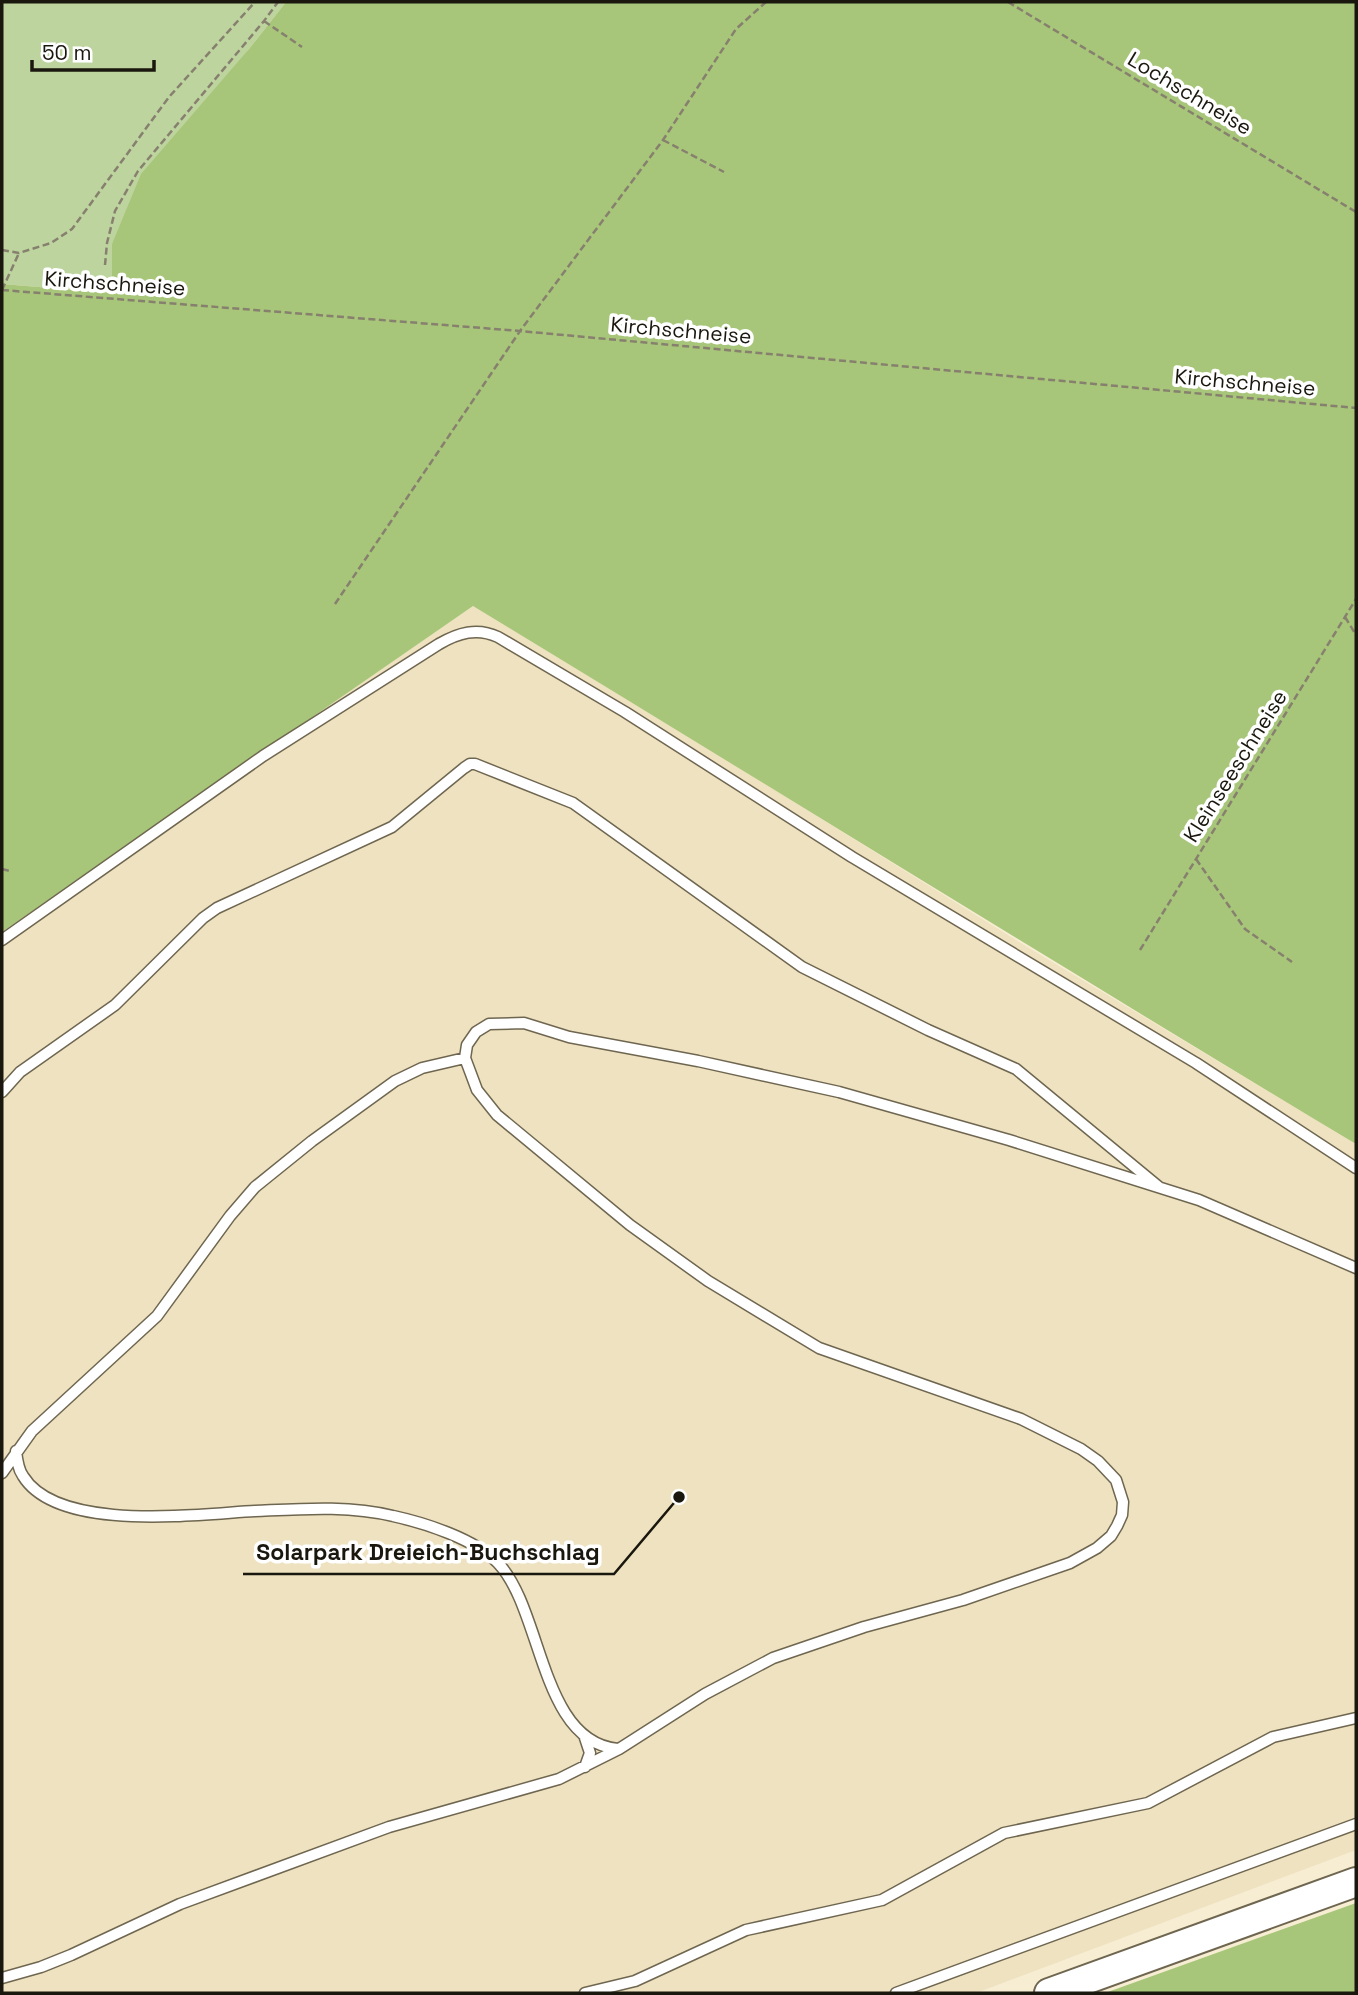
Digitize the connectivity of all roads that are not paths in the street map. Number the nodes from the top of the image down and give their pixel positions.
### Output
1 (2, 940) edge
2 (465, 1058) junction
3 (2, 1092) edge
4 (1356, 1168) edge
5 (1163, 1189) junction
6 (1356, 1268) edge
7 (16, 1451) junction
8 (2, 1473) edge
9 (1356, 1718) edge
10 (585, 1737) junction
11 (619, 1749) junction
12 (585, 1767) junction
13 (1356, 1824) edge
14 (1356, 1882) edge
15 (2, 1978) edge
16 (585, 1993) edge
17 (896, 1993) edge
18 (1049, 1993) edge

1 - 4 lane
2 - 5 lane
2 - 7 lane
2 - 11 lane
3 - 5 lane
5 - 6 lane
7 - 8 lane
7 - 10 lane
9 - 16 lane
10 - 11 lane
10 - 12 lane
11 - 12 lane
12 - 15 lane
13 - 17 lane
14 - 18 main road

